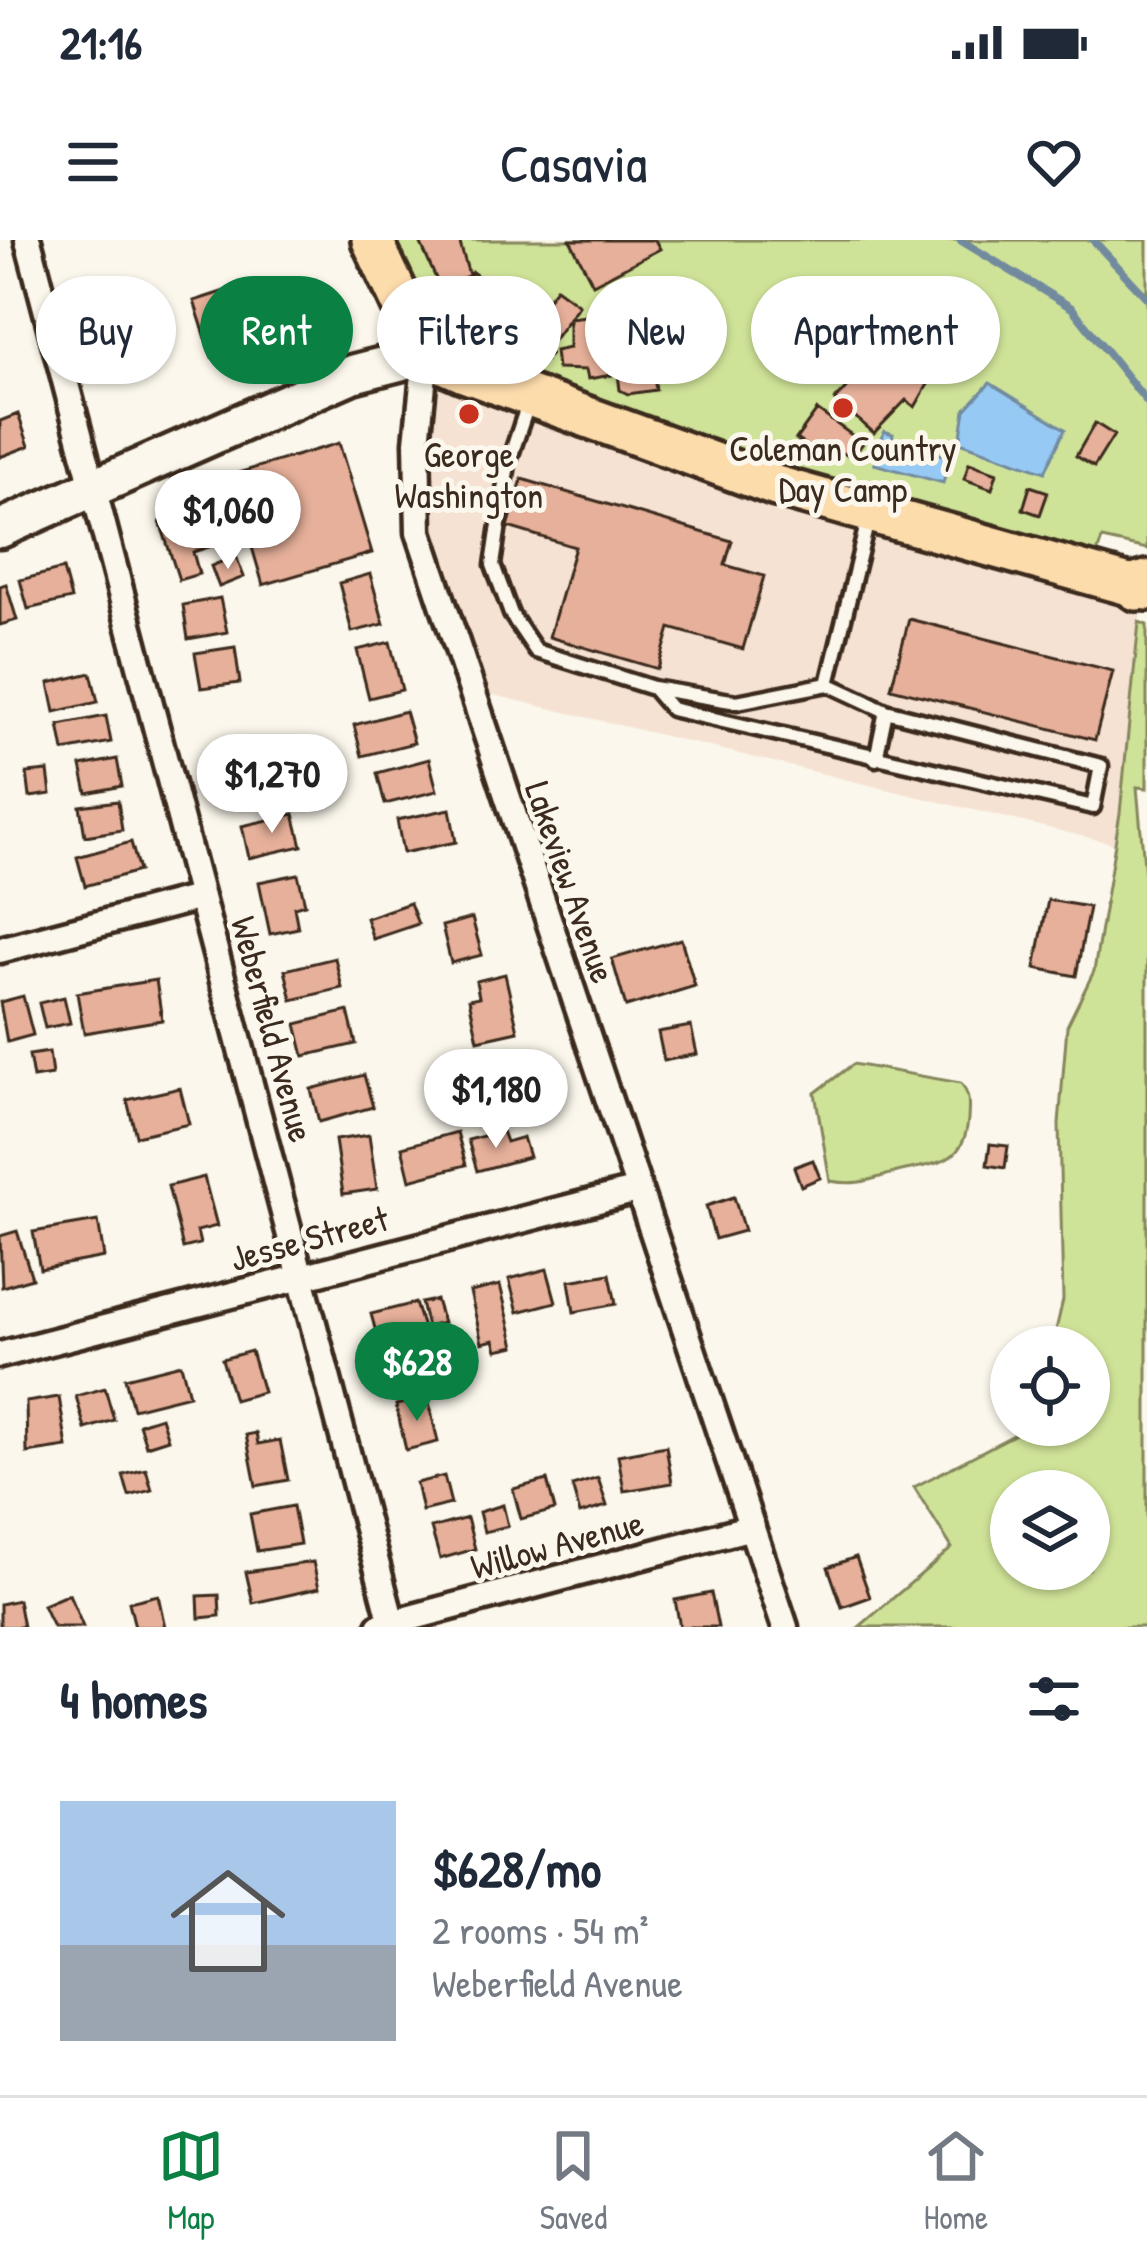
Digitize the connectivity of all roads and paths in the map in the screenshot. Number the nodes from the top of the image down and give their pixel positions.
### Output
1 (28, 240) edge
2 (372, 240) edge
3 (389, 276) edge
4 (377, 368) edge
5 (423, 384) edge
6 (492, 384) edge
7 (529, 400) junction
8 (94, 486) junction
9 (870, 513) junction
10 (0, 530) edge
11 (1144, 587) edge
12 (828, 684) junction
13 (653, 688) junction
14 (886, 711) junction
15 (876, 759) junction
16 (201, 897) junction
17 (0, 950) edge
18 (637, 1190) junction
19 (301, 1277) junction
20 (0, 1355) edge
21 (752, 1527) junction
22 (388, 1626) edge
23 (785, 1627) edge

1 - 8 street, Weberfield Avenue
2 - 3 main road
4 - 8 street
5 - 18 street, Lakeview Avenue
6 - 7 main road
7 - 9 main road
7 - 13 lane
8 - 10 street
8 - 16 street, Weberfield Avenue
9 - 11 main road
9 - 12 lane
12 - 13 lane
12 - 14 lane
13 - 15 lane
14 - 15 lane
14 - 15 lane
16 - 17 street
16 - 19 street, Weberfield Avenue
18 - 19 street, Jesse Street
18 - 21 street, Lakeview Avenue
19 - 20 street, Jesse Street
19 - 22 street, Weberfield Avenue
21 - 22 street, Willow Avenue
21 - 23 street, Lakeview Avenue

